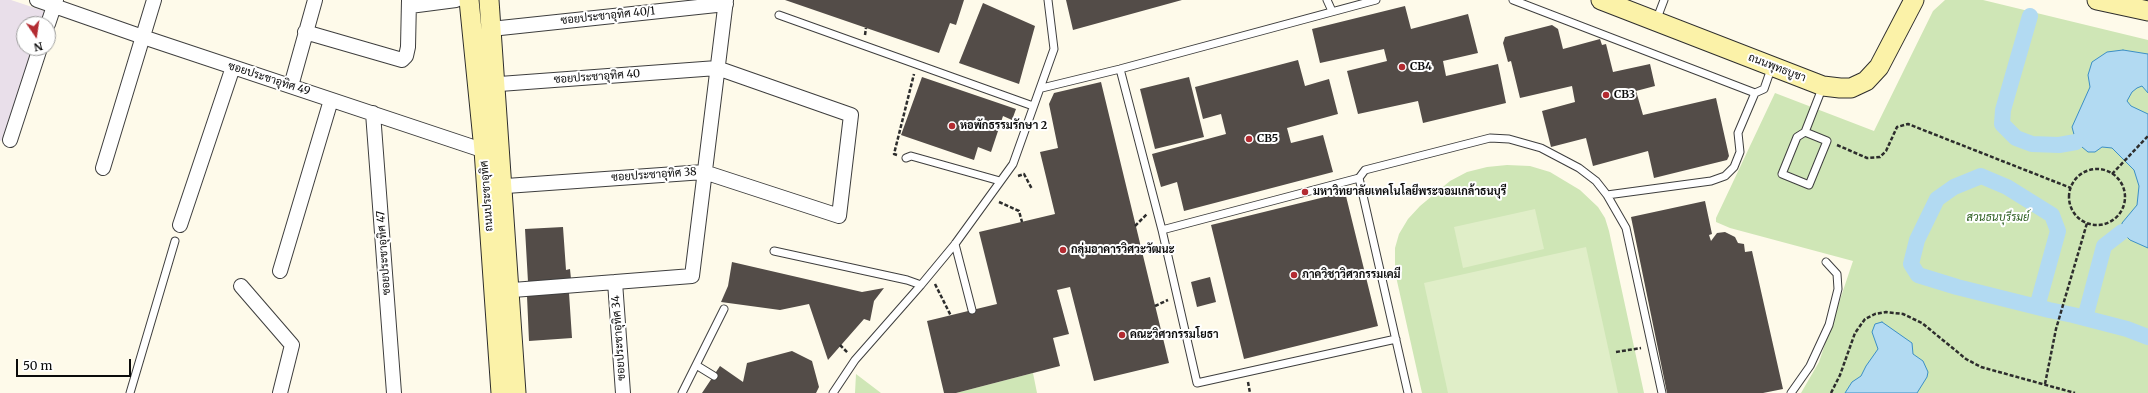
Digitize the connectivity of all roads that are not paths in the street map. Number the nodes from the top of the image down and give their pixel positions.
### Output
1 (37, 0) edge
2 (154, 0) edge
3 (315, 0) edge
4 (456, 0) edge
5 (470, 0) edge
6 (489, 0) edge
7 (1048, 0) edge
8 (1327, 0) edge
9 (1376, 0) edge
10 (1513, 0) edge
11 (1601, 0) edge
12 (1664, 0) edge
13 (1914, 0) edge
14 (2098, 0) edge
15 (726, 2) edge
16 (55, 3) edge
17 (409, 3) edge
18 (1332, 11) junction
19 (2148, 12) edge
20 (779, 15) dead end
21 (51, 16) edge
22 (1656, 21) junction
23 (491, 29) junction
24 (305, 32) junction
25 (143, 37) junction
26 (37, 56) edge
27 (1772, 66) junction
28 (233, 67) junction
29 (717, 68) junction
30 (1120, 70) junction
31 (486, 85) junction
32 (291, 86) junction
33 (1823, 86) junction
34 (1042, 88) junction
35 (1755, 93) junction
36 (331, 100) junction
37 (1033, 106) junction
38 (373, 113) junction
39 (1805, 132) junction
40 (10, 140) dead end
41 (492, 153) junction
42 (906, 158) road end
43 (103, 168) dead end
44 (704, 172) junction
45 (1359, 178) junction
46 (1000, 182) junction
47 (495, 187) junction
48 (1607, 195) junction
49 (180, 225) dead end
50 (1162, 230) junction
51 (174, 241) dead end
52 (955, 244) junction
53 (774, 251) dead end
54 (1826, 262) dead end
55 (280, 271) dead end
56 (615, 282) junction
57 (241, 286) dead end
58 (921, 286) junction
59 (502, 290) junction
60 (724, 309) dead end
61 (972, 310) dead end
62 (1396, 338) junction
63 (696, 365) junction
64 (714, 376) dead end
65 (130, 393) edge
66 (280, 393) edge
67 (394, 393) edge
68 (501, 393) edge
69 (516, 393) edge
70 (623, 393) edge
71 (682, 393) edge
72 (833, 393) edge
73 (1408, 393) edge
74 (1662, 393) edge
75 (1791, 393) edge

1 - 16 street, ซอยประชาอุทิศ 49
2 - 25 street
3 - 24 street
4 - 17 street
5 - 31 main road, ถนนประชาอุทิศ
6 - 23 main road, ถนนประชาอุทิศ
7 - 34 lane
8 - 18 lane
9 - 18 lane
10 - 35 lane
11 - 22 main road, ถนนพุทธบูชา
12 - 22 lane
13 - 33 main road, ถนนพุทธบูชา
14 - 19 main road
15 - 23 street, ซอยประชาอุทิศ 40/1
15 - 29 street
16 - 21 street
16 - 25 street, ซอยประชาอุทิศ 49
17 - 24 street
18 - 30 lane
20 - 37 lane
22 - 27 main road, ถนนพุทธบูชา
23 - 31 main road, ถนนประชาอุทิศ
24 - 32 street
25 - 28 street, ซอยประชาอุทิศ 49
25 - 43 street
26 - 40 street
27 - 33 main road, ถนนพุทธบูชา
27 - 35 lane
28 - 32 street, ซอยประชาอุทิศ 49
28 - 49 street
29 - 31 street, ซอยประชาอุทิศ 40
29 - 44 street
29 - 44 street, ซอยประชาอุทิศ 38
30 - 34 lane
30 - 50 lane
31 - 41 main road, ถนนประชาอุทิศ
32 - 36 street, ซอยประชาอุทิศ 49
33 - 39 lane
34 - 37 lane
35 - 48 lane
36 - 38 street, ซอยประชาอุทิศ 49
36 - 55 street
37 - 46 lane
38 - 41 street, ซอยประชาอุทิศ 49
38 - 67 street, ซอยประชาอุทิศ 47
39 - 39 lane
41 - 47 main road, ถนนประชาอุทิศ
42 - 46 lane
44 - 47 street, ซอยประชาอุทิศ 38
44 - 56 street
45 - 48 lane
45 - 50 lane
45 - 62 lane
46 - 52 lane
47 - 59 main road, ถนนประชาอุทิศ
48 - 74 lane
50 - 62 lane
51 - 65 lane
52 - 58 lane
52 - 61 lane
53 - 58 lane
54 - 75 lane
56 - 59 street
56 - 70 street, ซอยประชาอุทิศ 34
57 - 66 street
58 - 72 lane
59 - 68 main road, ถนนประชาอุทิศ
59 - 69 main road, ถนนประชาอุทิศ
60 - 63 lane
62 - 73 lane
63 - 64 lane
63 - 71 lane

